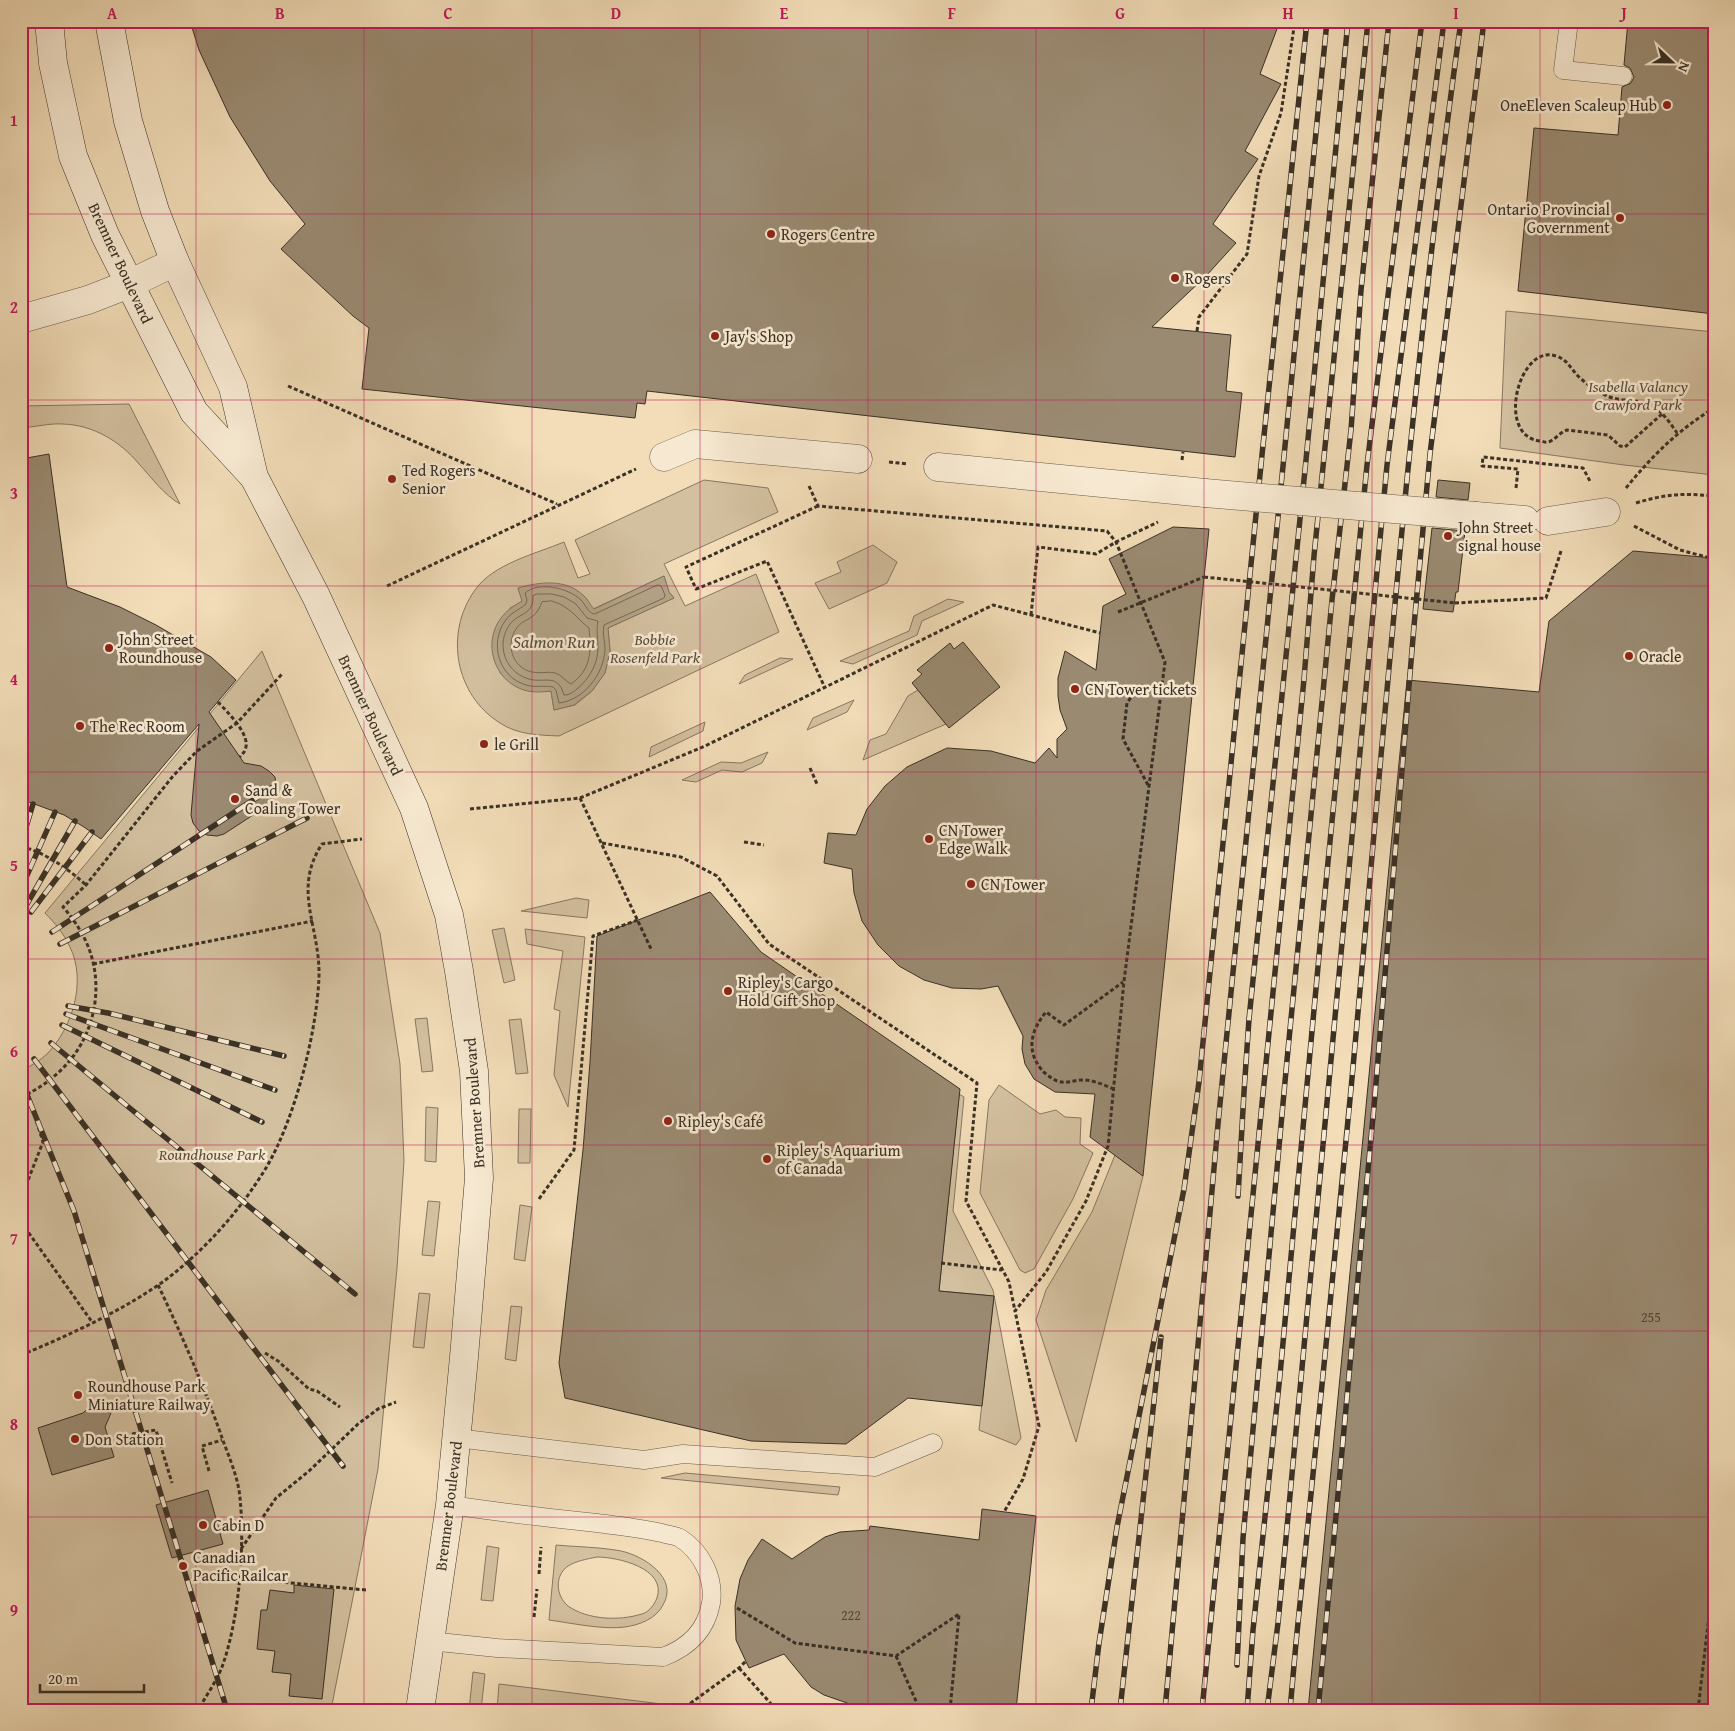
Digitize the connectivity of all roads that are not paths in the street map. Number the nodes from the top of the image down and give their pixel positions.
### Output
1 (48, 21) edge
2 (109, 21) edge
3 (1569, 21) edge
4 (1623, 76) dead end
5 (175, 262) junction
6 (129, 284) junction
7 (21, 319) edge
8 (664, 457) road end
9 (858, 459) road end
10 (938, 467) road end
11 (254, 477) junction
12 (1606, 512) road end
13 (456, 1438) junction
14 (933, 1443) dead end
15 (450, 1505) junction
16 (429, 1641) junction
17 (420, 1710) edge

1 - 6 street, Bremner Boulevard
2 - 5 street, Bremner Boulevard
3 - 4 lane
5 - 6 street
5 - 11 street, Bremner Boulevard
6 - 7 street
6 - 11 street, Bremner Boulevard
8 - 9 street
10 - 12 street, bridge
11 - 13 street, Bremner Boulevard
13 - 14 lane
13 - 15 street, Bremner Boulevard
15 - 16 street, Bremner Boulevard
15 - 16 lane
16 - 17 street, Bremner Boulevard

